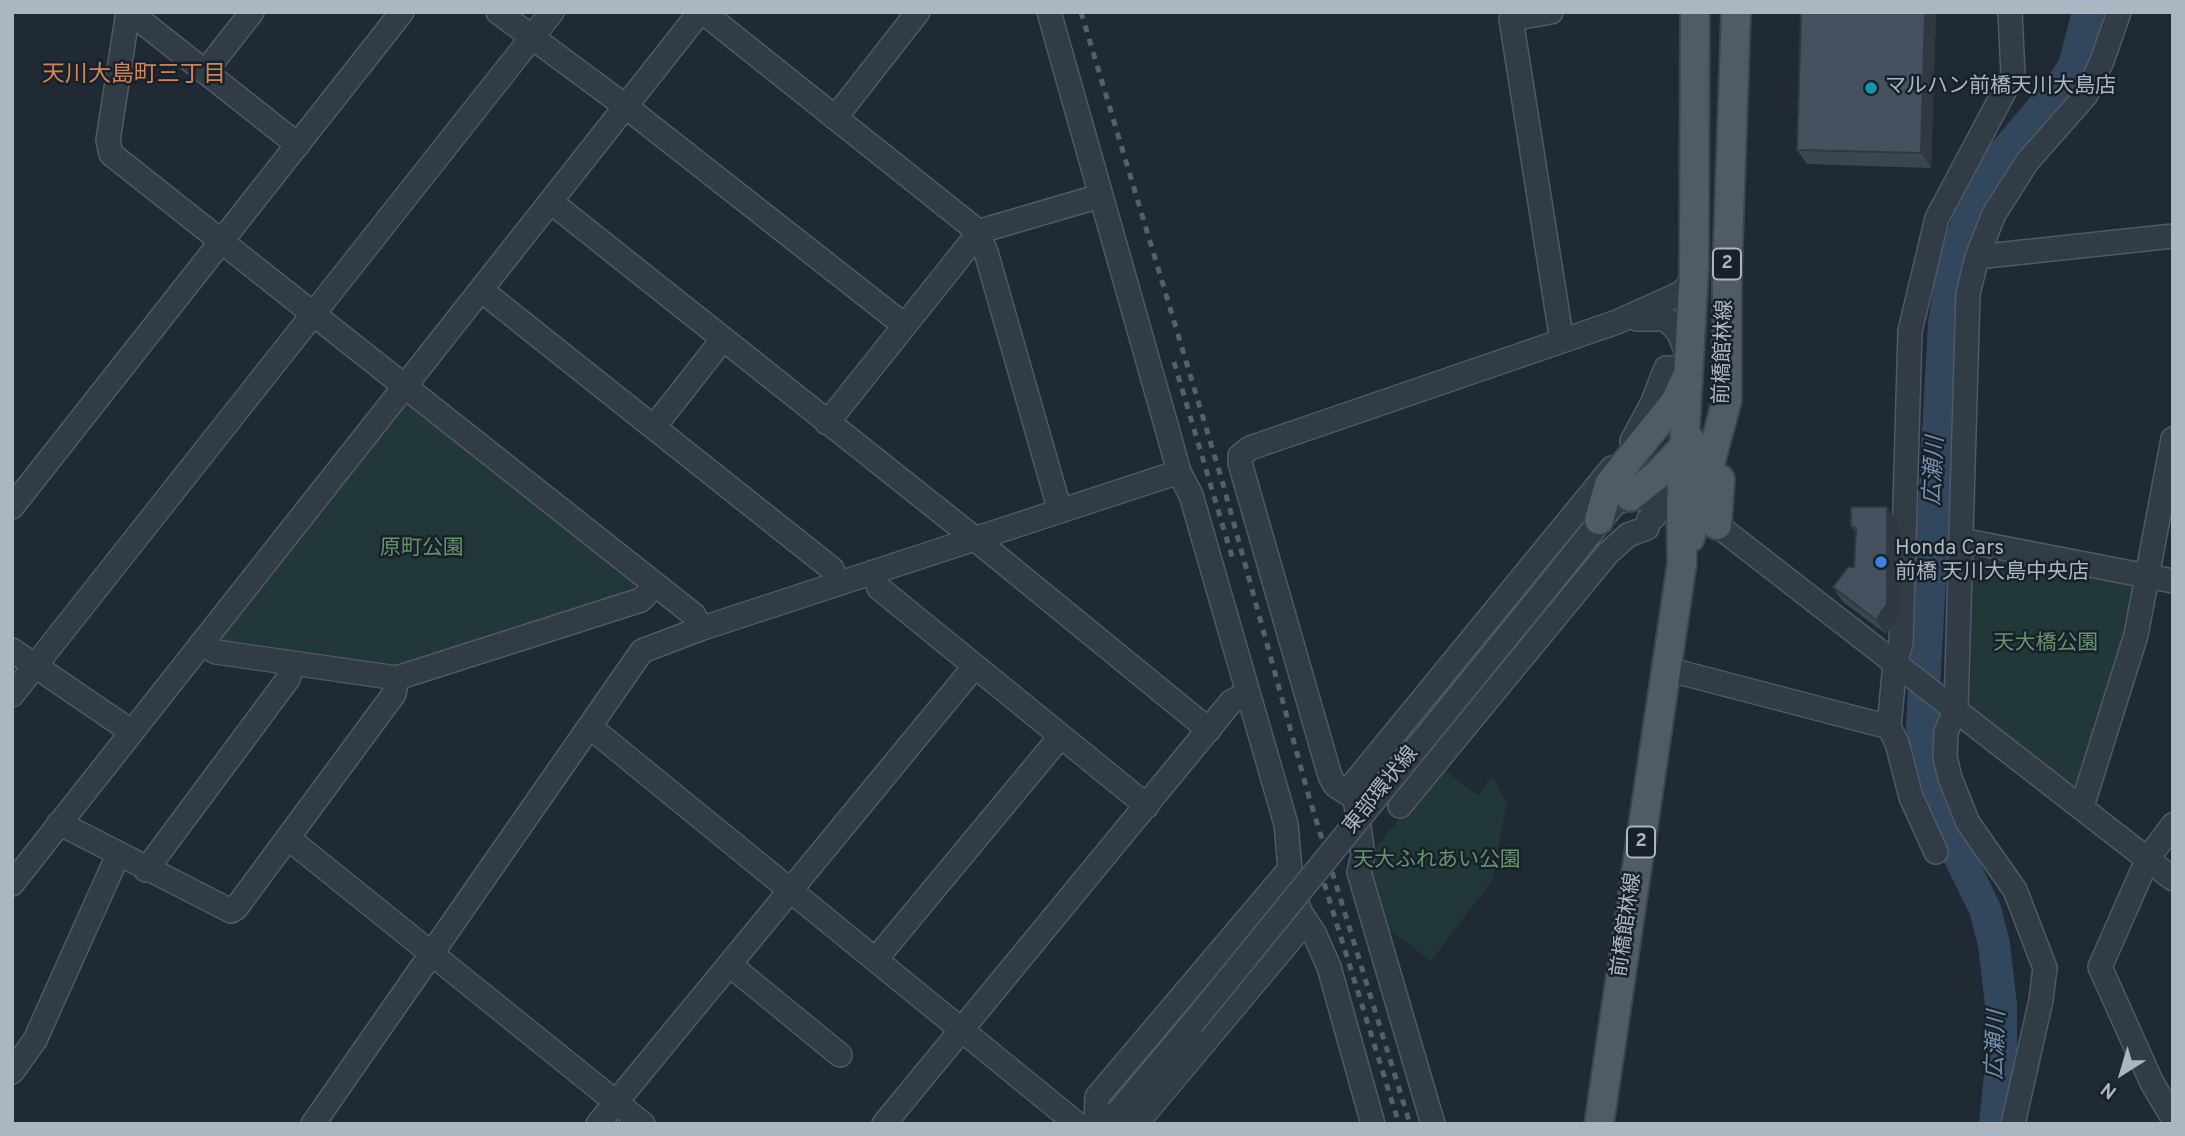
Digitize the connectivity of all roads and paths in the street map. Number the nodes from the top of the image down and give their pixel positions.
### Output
1 (252, 12) edge
2 (402, 12) edge
3 (498, 12) edge
4 (552, 12) edge
5 (701, 12) edge
6 (918, 12) edge
7 (1049, 12) edge
8 (1551, 12) edge
9 (1695, 12) edge
10 (1736, 12) edge
11 (2010, 12) edge
12 (2119, 12) edge
13 (127, 16) edge
14 (533, 37) junction
15 (205, 72) junction
16 (625, 106) junction
17 (835, 118) junction
18 (298, 145) junction
19 (1100, 196) junction
20 (551, 202) junction
21 (979, 235) junction
22 (2173, 236) edge
23 (223, 241) junction
24 (1977, 257) junction
25 (1694, 269) junction
26 (1727, 273) junction
27 (481, 290) junction
28 (313, 314) junction
29 (1617, 322) junction
30 (904, 325) junction
31 (723, 339) junction
32 (1564, 339) junction
33 (1688, 367) junction
34 (405, 386) junction
35 (827, 423) junction
36 (654, 427) junction
37 (2173, 439) edge
38 (1685, 446) junction
39 (1179, 472) junction
40 (1630, 497) junction
41 (12, 507) edge
42 (1690, 510) junction
43 (1059, 511) junction
44 (1599, 520) junction
45 (974, 538) junction
46 (1961, 540) junction
47 (873, 572) junction
48 (2149, 576) junction
49 (2173, 581) edge
50 (838, 583) junction
51 (655, 585) junction
52 (699, 629) junction
53 (201, 644) junction
54 (12, 650) edge
55 (293, 663) junction
56 (36, 666) junction
57 (975, 666) junction
58 (1901, 667) junction
59 (1667, 669) junction
60 (397, 678) junction
61 (1248, 693) junction
62 (12, 695) edge
63 (1950, 704) junction
64 (590, 727) junction
65 (1889, 727) junction
66 (1209, 730) junction
67 (132, 732) junction
68 (1060, 737) junction
69 (1350, 794) junction
70 (2079, 805) junction
71 (1147, 806) junction
72 (1400, 806) dead end
73 (59, 823) junction
74 (2173, 825) edge
75 (288, 838) junction
76 (1936, 852) dead end
77 (118, 855) junction
78 (2148, 858) junction
79 (1290, 869) junction
80 (146, 870) junction
81 (2173, 879) edge
82 (12, 884) edge
83 (792, 890) junction
84 (1306, 921) junction
85 (431, 955) junction
86 (876, 959) junction
87 (730, 965) junction
88 (962, 1030) junction
89 (840, 1055) dead end
90 (12, 1072) edge
91 (615, 1101) junction
92 (2173, 1118) edge
93 (1367, 1121) edge
94 (313, 1124) edge
95 (598, 1124) edge
96 (643, 1124) edge
97 (884, 1124) edge
98 (1077, 1124) edge
99 (1097, 1124) edge
100 (1108, 1124) edge
101 (1136, 1124) edge
102 (1433, 1124) edge
103 (1599, 1124) edge
104 (2013, 1124) edge

1 - 15 street
2 - 18 street
3 - 14 street
4 - 14 street
5 - 16 street
5 - 17 street
6 - 17 street
7 - 19 street
8 - 32 street
9 - 25 main road, 前橋館林線 / 2
10 - 26 main road, 前橋館林線 / 2
11 - 58 street
12 - 24 street
13 - 15 street
13 - 23 street
14 - 16 street
14 - 28 street
15 - 18 street
16 - 20 street
16 - 30 street
17 - 21 street
18 - 23 street
19 - 21 street
19 - 39 street
20 - 27 street
20 - 31 street
21 - 30 street
21 - 43 street
22 - 24 street
23 - 28 street
23 - 41 street
24 - 46 street
25 - 29 street
25 - 33 main road, 前橋館林線 / 2
26 - 38 main road
26 - 42 main road, 前橋館林線 / 2
27 - 34 street
27 - 36 street
28 - 34 street
28 - 56 street
29 - 32 street
29 - 33 street
30 - 35 street
31 - 35 street
31 - 36 street
32 - 69 street
33 - 38 main road, 前橋館林線 / 2
33 - 44 main road
33 - 69 street
34 - 51 street
34 - 53 street
35 - 45 street
36 - 50 street
37 - 48 street
38 - 40 main road
38 - 42 main road, 前橋館林線 / 2
39 - 43 street
39 - 61 street
40 - 42 street
40 - 44 street, 東部環状線
42 - 58 street
42 - 59 main road, 前橋館林線 / 2
42 - 72 street
43 - 45 street
44 - 100 street, 東部環状線, bridge
45 - 47 street
45 - 66 street
46 - 48 street
46 - 63 street
47 - 50 street
47 - 57 street
48 - 49 street
48 - 70 street
50 - 52 street
51 - 52 street
51 - 60 street
52 - 64 street
53 - 55 street
53 - 67 street
54 - 56 street
55 - 60 street
55 - 80 street
56 - 62 street
56 - 67 street
57 - 68 street
57 - 83 street
58 - 63 street
58 - 65 street
59 - 65 street
59 - 103 main road, 前橋館林線 / 2
60 - 75 street
61 - 66 street
61 - 79 street
63 - 70 street
63 - 104 street
64 - 83 street
64 - 85 street
65 - 76 street
66 - 71 street
67 - 73 street
68 - 71 street
68 - 86 street
69 - 102 street
70 - 78 street
71 - 88 street
73 - 77 street
73 - 82 street
74 - 78 street
75 - 80 street
75 - 85 street
77 - 80 street
77 - 90 street
78 - 81 street
78 - 92 street
79 - 84 street
79 - 99 street
83 - 86 street
83 - 87 street
84 - 93 street
84 - 101 street
85 - 91 street
85 - 94 street
86 - 88 street
87 - 89 street
87 - 91 street
88 - 97 street
88 - 98 street
91 - 95 street
91 - 96 street

